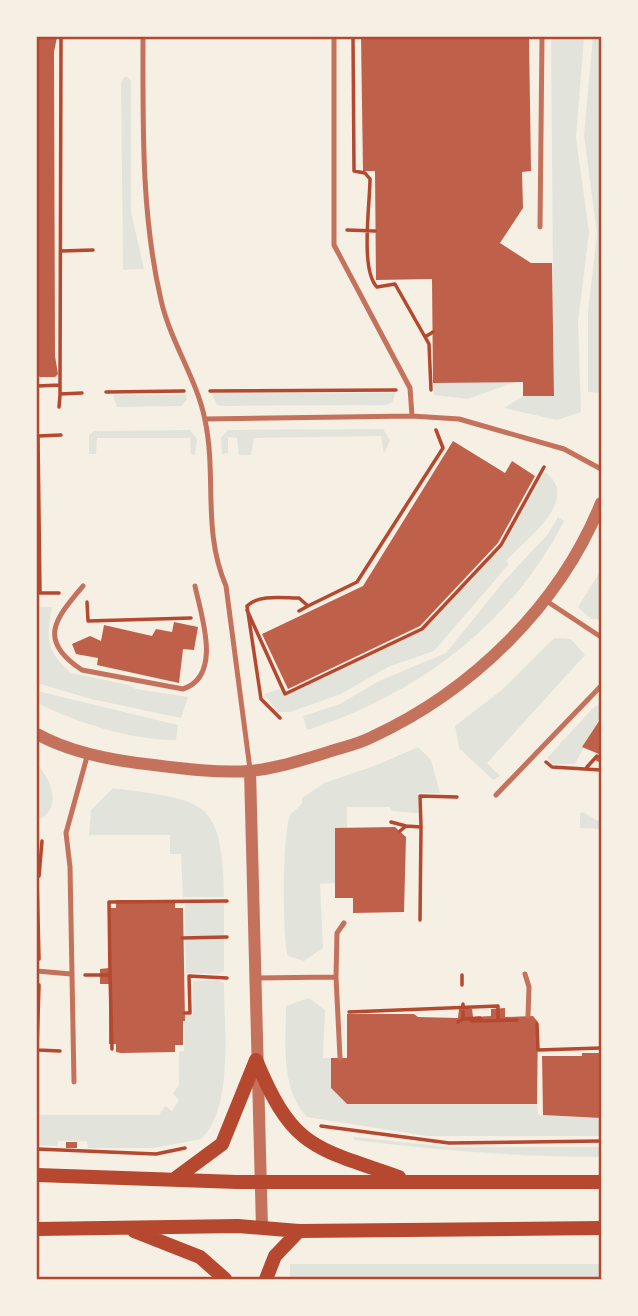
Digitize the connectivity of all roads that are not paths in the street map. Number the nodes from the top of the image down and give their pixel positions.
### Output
1 (143, 37) edge
2 (334, 37) edge
3 (542, 37) edge
4 (540, 227) dead end
5 (412, 416) junction
6 (205, 419) junction
7 (601, 469) edge
8 (601, 503) edge
9 (83, 586) dead end
10 (195, 586) dead end
11 (545, 600) junction
12 (601, 637) edge
13 (601, 689) edge
14 (37, 734) edge
15 (88, 753) junction
16 (250, 771) junction
17 (496, 795) dead end
18 (344, 923) dead end
19 (37, 971) edge
20 (71, 974) junction
21 (525, 974) dead end
22 (336, 977) junction
23 (256, 978) junction
24 (526, 1018) road end
25 (340, 1058) dead end
26 (256, 1060) junction
27 (74, 1082) dead end
28 (37, 1175) edge
29 (176, 1178) junction
30 (411, 1181) junction
31 (260, 1182) junction
32 (601, 1182) edge
33 (126, 1227) junction
34 (37, 1228) edge
35 (262, 1228) junction
36 (601, 1228) edge
37 (299, 1231) junction
38 (225, 1279) edge
39 (266, 1279) edge

1 - 6 lane
2 - 5 lane
3 - 4 lane
5 - 6 lane
5 - 7 lane
6 - 16 lane
8 - 11 street
9 - 10 lane
11 - 12 lane
11 - 16 street
13 - 17 lane
14 - 15 street
15 - 16 street
15 - 20 lane
16 - 23 street
18 - 22 lane
19 - 20 lane
20 - 27 lane
21 - 24 lane
22 - 23 lane
22 - 25 lane
23 - 26 street
26 - 29 main road
26 - 30 main road
26 - 31 street
28 - 29 main road
29 - 31 main road
30 - 31 main road
30 - 32 main road
31 - 35 street
33 - 34 main road
33 - 35 main road
33 - 38 main road
35 - 37 main road
36 - 37 main road
37 - 39 main road

